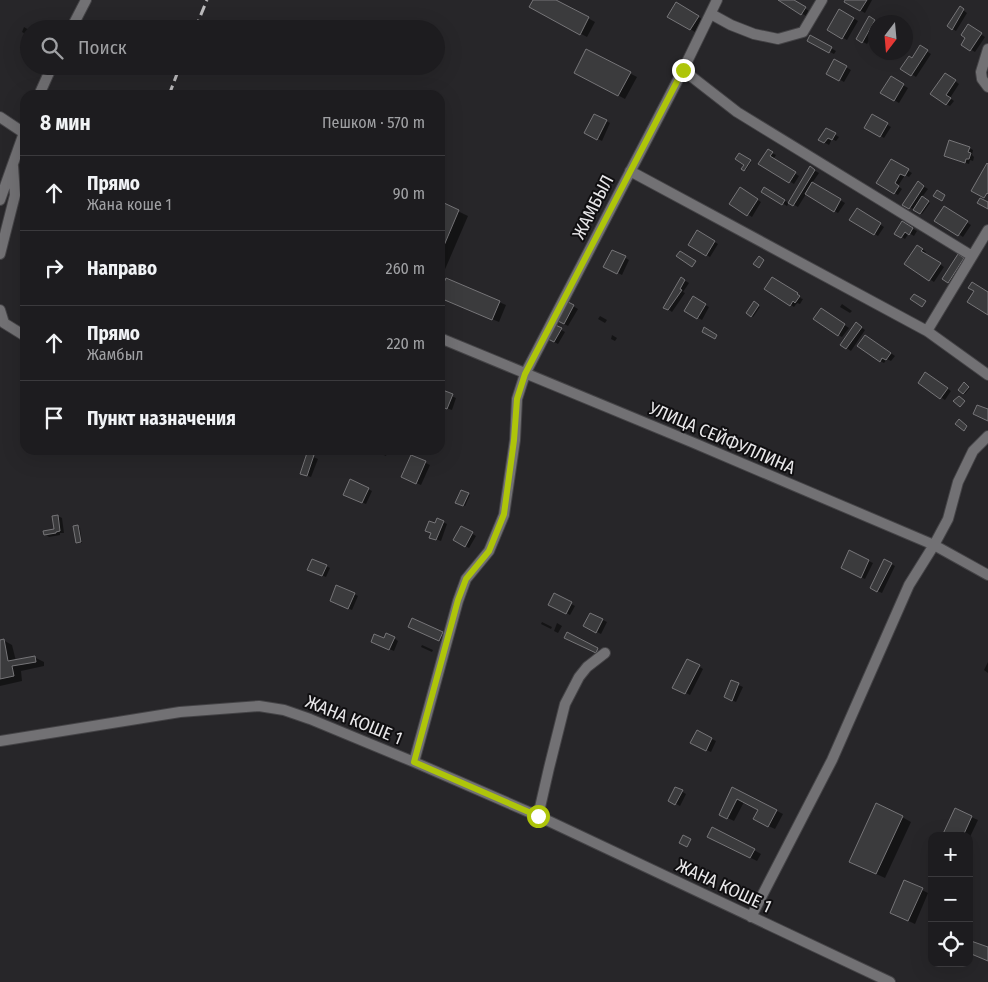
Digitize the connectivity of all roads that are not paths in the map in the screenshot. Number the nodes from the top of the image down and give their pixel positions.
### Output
1 (86, 0) edge
2 (717, 0) edge
3 (822, 0) edge
4 (710, 14) junction
5 (76, 20) edge
6 (988, 49) edge
7 (683, 70) junction
8 (48, 75) edge
9 (988, 87) edge
10 (41, 90) edge
11 (0, 117) edge
12 (20, 129) edge
13 (20, 144) edge
14 (13, 166) junction
15 (630, 171) junction
16 (0, 200) edge
17 (988, 230) edge
18 (0, 254) edge
19 (972, 256) junction
20 (0, 310) edge
21 (927, 331) junction
22 (20, 333) edge
23 (445, 340) edge
24 (525, 374) junction
25 (988, 375) edge
26 (988, 436) edge
27 (934, 545) junction
28 (988, 575) edge
29 (605, 653) dead end
30 (0, 741) edge
31 (414, 762) junction
32 (538, 816) junction
33 (751, 916) junction
34 (890, 982) edge

1 - 5 street
2 - 4 street, ЖАМБЫЛ
3 - 4 street
4 - 7 street, ЖАМБЫЛ
6 - 9 street
7 - 15 street, ЖАМБЫЛ
7 - 19 street
8 - 10 street
11 - 12 street
13 - 14 street
14 - 16 street
14 - 18 street
15 - 21 street
15 - 24 street, ЖАМБЫЛ
17 - 19 street
19 - 21 street
20 - 22 street
21 - 25 street
23 - 24 street, УЛИЦА СЕЙФУЛЛИНА
24 - 27 street, УЛИЦА СЕЙФУЛЛИНА
24 - 31 street, ЖАМБЫЛ
26 - 27 street
27 - 28 street, УЛИЦА СЕЙФУЛЛИНА
27 - 33 street
29 - 32 street
30 - 31 street, ЖАНА КОШЕ 1
31 - 32 street, ЖАНА КОШЕ 1
32 - 33 street, ЖАНА КОШЕ 1
33 - 34 street, ЖАНА КОШЕ 1

